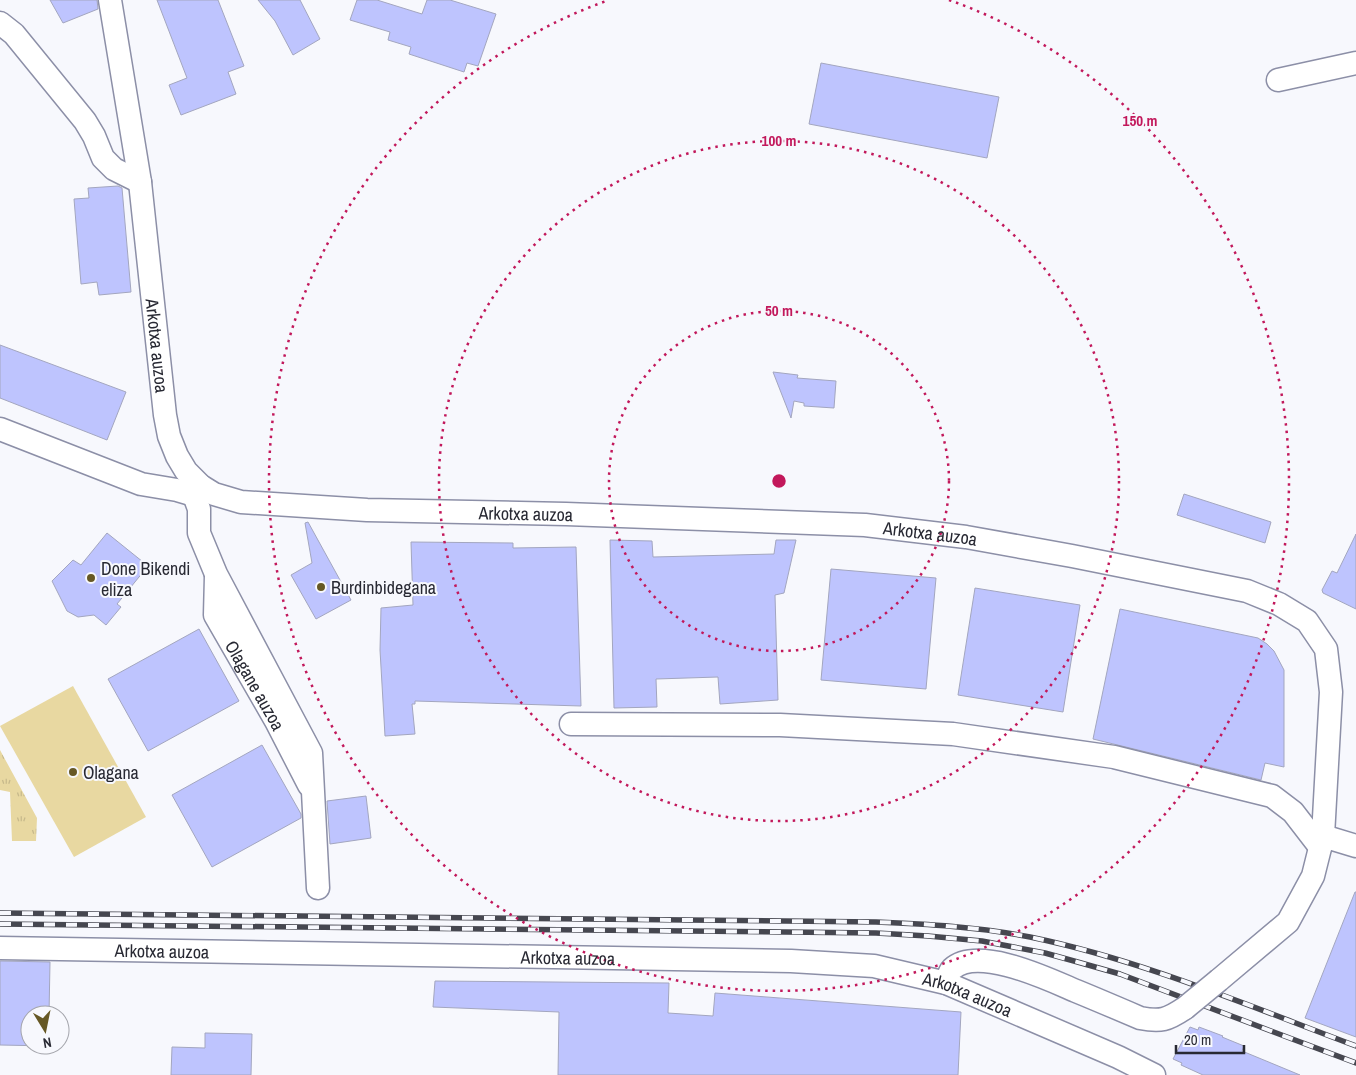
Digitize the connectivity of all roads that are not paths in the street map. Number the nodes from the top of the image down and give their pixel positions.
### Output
1 (110, 0) edge
2 (0, 23) edge
3 (1356, 63) edge
4 (1278, 80) dead end
5 (140, 182) junction
6 (0, 429) edge
7 (198, 491) junction
8 (571, 724) dead end
9 (1321, 842) junction
10 (1356, 846) edge
11 (318, 888) dead end
12 (0, 948) edge
13 (946, 983) junction
14 (1154, 1075) edge

1 - 5 street, Arkotxa auzoa
2 - 5 street
3 - 4 street
5 - 7 street, Arkotxa auzoa
6 - 7 street
7 - 9 street, Arkotxa auzoa
7 - 11 street
8 - 9 street
9 - 10 street
9 - 13 street, bridge
12 - 13 street, Arkotxa auzoa
13 - 14 street, Arkotxa auzoa

